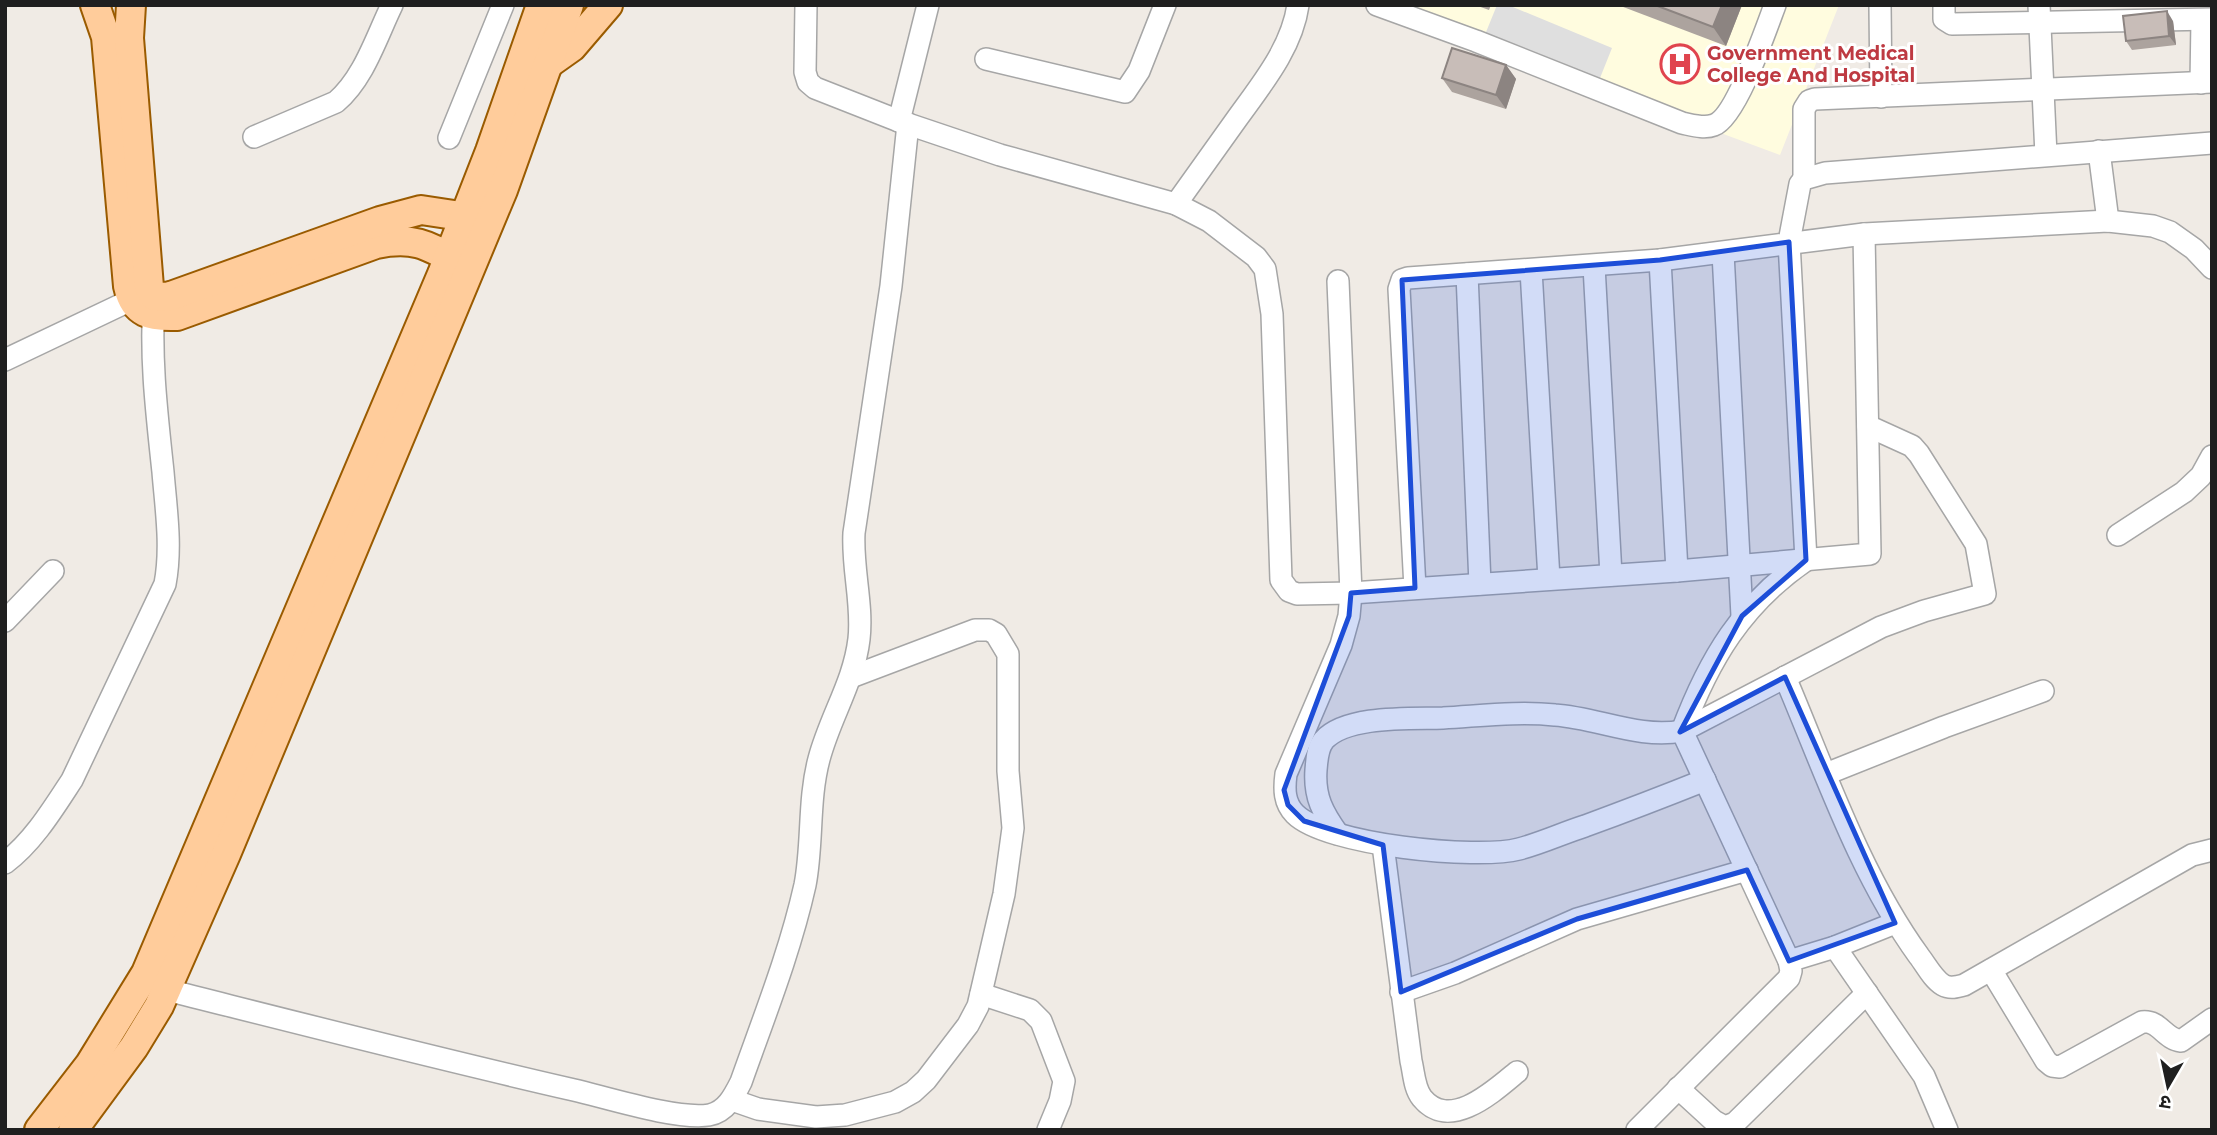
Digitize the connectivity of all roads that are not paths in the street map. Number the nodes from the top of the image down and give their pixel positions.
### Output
1 (95, 5) edge
2 (131, 5) edge
3 (392, 5) edge
4 (503, 5) edge
5 (541, 5) edge
6 (569, 5) edge
7 (608, 5) edge
8 (806, 5) edge
9 (928, 5) edge
10 (1165, 5) edge
11 (1298, 5) edge
12 (1377, 5) edge
13 (1775, 5) edge
14 (1880, 5) edge
15 (1944, 5) edge
16 (2040, 13) edge
17 (2146, 13) edge
18 (592, 16) edge
19 (2207, 20) edge
20 (986, 59) dead end
21 (550, 64) junction
22 (517, 77) junction
23 (2206, 82) edge
24 (2042, 91) junction
25 (1881, 97) junction
26 (903, 122) junction
27 (254, 137) dead end
28 (449, 138) dead end
29 (2212, 143) edge
30 (2099, 151) junction
31 (2046, 155) junction
32 (1804, 178) junction
33 (1176, 204) junction
34 (2108, 221) junction
35 (474, 224) junction
36 (1864, 233) junction
37 (1789, 242) junction
38 (1723, 253) junction
39 (1660, 260) junction
40 (458, 262) junction
41 (1594, 266) junction
42 (2212, 268) edge
43 (1531, 270) junction
44 (1467, 274) junction
45 (1338, 281) dead end
46 (147, 299) junction
47 (5, 360) edge
48 (1868, 426) junction
49 (2212, 456) edge
50 (2118, 535) dead end
51 (1805, 560) junction
52 (1739, 566) junction
53 (53, 571) dead end
54 (1677, 571) junction
55 (1611, 575) junction
56 (1549, 579) junction
57 (1480, 584) junction
58 (1415, 588) junction
59 (1351, 593) junction
60 (1742, 616) junction
61 (5, 621) edge
62 (851, 677) junction
63 (1785, 677) junction
64 (2043, 691) dead end
65 (1682, 731) junction
66 (1826, 774) junction
67 (1705, 780) junction
68 (1338, 834) junction
69 (1383, 845) junction
70 (2212, 850) edge
71 (5, 863) edge
72 (1747, 870) junction
73 (1895, 923) junction
74 (1835, 947) junction
75 (1790, 961) junction
76 (1991, 970) junction
77 (167, 990) junction
78 (1401, 992) junction
79 (1867, 993) junction
80 (981, 994) junction
81 (2212, 1019) edge
82 (1517, 1072) dead end
83 (1678, 1088) junction
84 (732, 1100) junction
85 (38, 1130) edge
86 (73, 1130) edge
87 (1048, 1130) edge
88 (1637, 1130) edge
89 (1947, 1130) edge

1 - 46 main road
2 - 46 main road
3 - 27 street
4 - 28 street
5 - 22 main road
6 - 21 main road
7 - 18 main road
8 - 26 street
9 - 26 street
10 - 20 street
11 - 33 street
12 - 13 street
14 - 25 street
15 - 16 street
16 - 17 street
16 - 24 street
17 - 19 street
18 - 21 main road
19 - 23 street
21 - 22 main road
21 - 35 main road
22 - 35 main road
23 - 24 street
24 - 25 street
24 - 31 street
25 - 32 street
26 - 33 street
26 - 62 street
29 - 30 street
30 - 31 street
30 - 34 street
31 - 32 street
32 - 37 street
33 - 59 street
34 - 36 street
34 - 42 street
35 - 40 main road
35 - 46 main road
36 - 37 street
36 - 48 street
37 - 38 street
37 - 51 street
38 - 39 street
38 - 52 street
39 - 41 street
39 - 54 street
40 - 46 main road
40 - 77 main road
40 - 85 main road
41 - 43 street
41 - 55 street
43 - 44 street
43 - 56 street
44 - 57 street
44 - 58 street
45 - 59 street
46 - 47 street
46 - 71 street
48 - 51 street
48 - 63 street
49 - 50 street
51 - 52 street
51 - 60 street
52 - 54 street
52 - 60 street
53 - 61 street
54 - 55 street
55 - 56 street
56 - 57 street
57 - 58 street
58 - 59 street
59 - 68 street
60 - 65 street
62 - 80 street
62 - 84 street
63 - 65 street
63 - 66 street
64 - 66 street
65 - 67 street
65 - 68 street
66 - 73 street
67 - 69 street
67 - 72 street
68 - 69 street
69 - 78 street
70 - 76 street
72 - 75 street
72 - 78 street
73 - 74 street
73 - 76 street
74 - 75 street
74 - 79 street
75 - 83 street
76 - 81 street
77 - 84 street
77 - 86 main road
78 - 82 street
79 - 83 street
79 - 89 street
80 - 84 street
80 - 87 street
83 - 88 street

